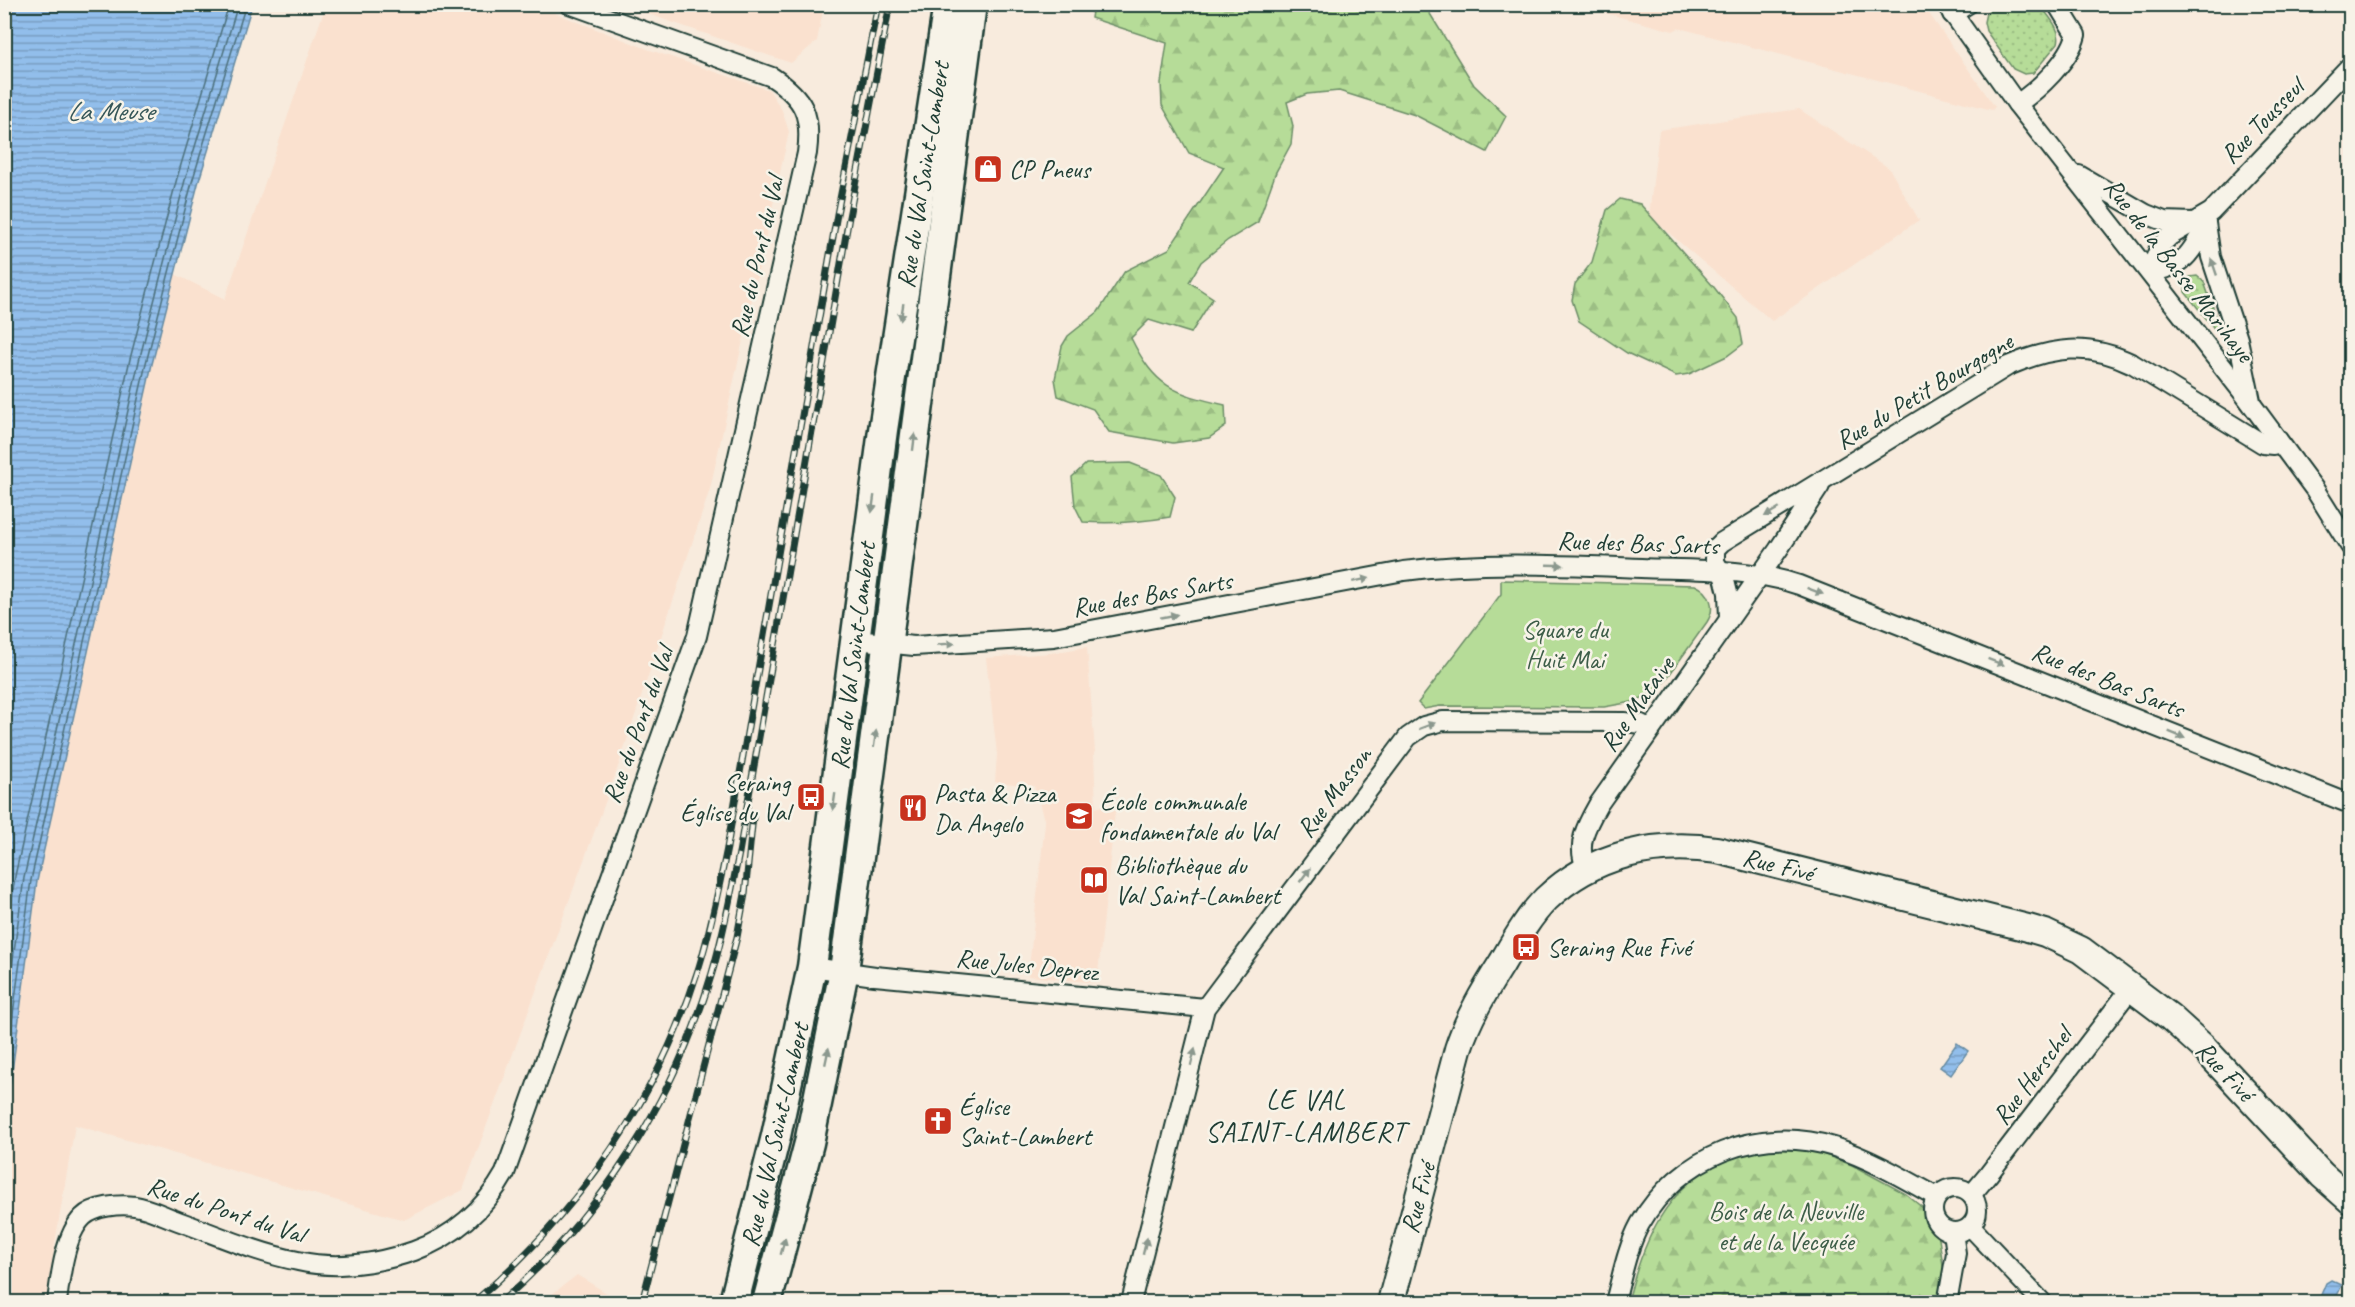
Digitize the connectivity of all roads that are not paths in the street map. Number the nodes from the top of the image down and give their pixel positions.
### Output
1 (569, 4) edge
2 (948, 4) edge
3 (972, 4) edge
4 (2057, 4) edge
5 (1955, 8) edge
6 (2350, 66) edge
7 (2017, 104) junction
8 (2067, 168) junction
9 (2204, 219) junction
10 (2150, 272) junction
11 (2251, 404) junction
12 (2279, 442) junction
13 (1822, 482) junction
14 (2350, 546) edge
15 (1721, 571) junction
16 (1759, 576) junction
17 (1729, 618) junction
18 (856, 640) junction
19 (888, 643) junction
20 (1651, 729) junction
21 (2350, 804) edge
22 (1587, 869) junction
23 (812, 967) junction
24 (843, 971) junction
25 (2131, 988) junction
26 (1205, 1008) junction
27 (1971, 1194) junction
28 (1937, 1197) junction
29 (2350, 1200) edge
30 (1962, 1229) junction
31 (1948, 1298) dead end
32 (57, 1302) edge
33 (734, 1302) edge
34 (767, 1302) edge
35 (1131, 1302) edge
36 (1391, 1302) edge
37 (1615, 1302) edge
38 (2042, 1302) edge

1 - 32 street, Rue du Pont du Val
2 -> 18 main road, Rue du Val Saint-Lambert
19 -> 3 main road, Rue du Val Saint-Lambert
4 - 7 street
5 - 7 street, Rue de la Basse Marihaye
6 - 9 street, Rue Tousseul
7 - 8 street, Rue de la Basse Marihaye
8 - 9 street, Rue de la Basse Marihaye
8 - 10 street, Rue de la Basse Marihaye
9 - 10 street, Rue Tousseul
9 - 10 street, Rue Tousseul
11 -> 9 street, Rue de la Basse Marihaye
10 - 11 street, Rue de la Basse Marihaye
11 - 12 street, Rue de la Basse Marihaye
12 - 13 street, Rue du Petit Bourgogne
12 - 14 street, Rue de la Basse Marihaye
13 -> 15 street, Rue du Petit Bourgogne
13 - 16 street, Rue du Petit Bourgogne
15 - 16 street, Rue des Bas Sarts
15 - 17 street
19 -> 15 street, Rue des Bas Sarts
16 - 17 street, Rue Mataive
16 -> 21 street, Rue des Bas Sarts
17 - 20 street, Rue Mataive
18 - 19 street, Rue des Bas Sarts
18 -> 23 main road, Rue du Val Saint-Lambert
24 -> 19 main road, Rue du Val Saint-Lambert
20 - 22 street, Rue Mataive
26 -> 20 street, Rue Masson
22 - 25 street, Rue Fivé
22 - 36 street, Rue Fivé
23 - 24 street, Rue Jules Deprez
23 - 33 main road, Rue du Val Saint-Lambert
24 - 26 street, Rue Jules Deprez
34 -> 24 main road, Rue du Val Saint-Lambert
25 - 27 street, Rue Herschel
25 - 29 street, Rue Fivé
35 -> 26 street, Rue Masson
27 - 28 street
27 - 30 street
28 - 30 street
28 - 37 street
30 - 31 street
30 - 38 street

